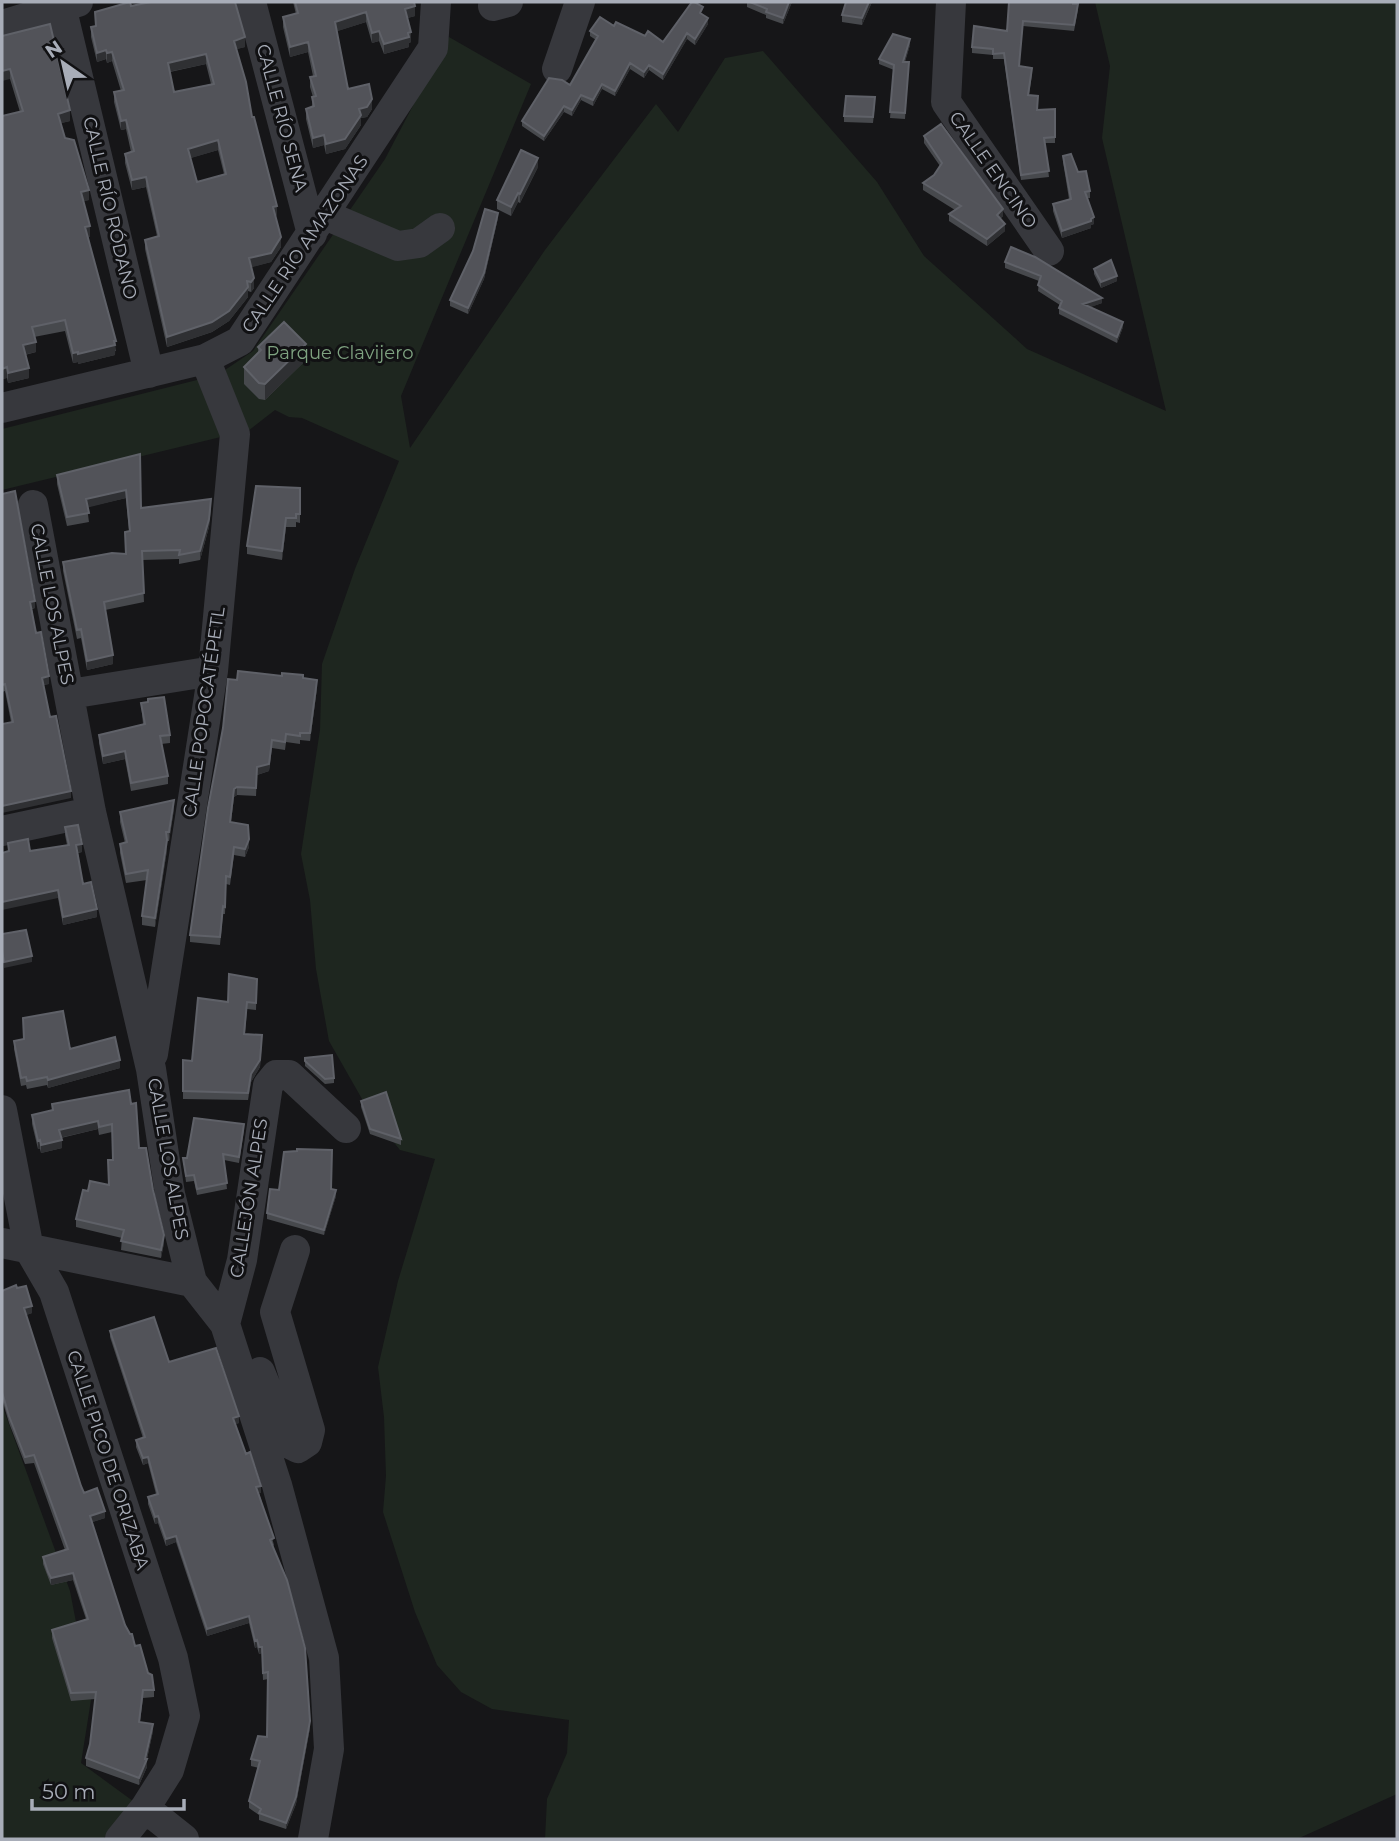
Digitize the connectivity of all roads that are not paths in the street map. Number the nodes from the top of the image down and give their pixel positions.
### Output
1 (251, 2) edge
2 (436, 2) edge
3 (580, 2) edge
4 (951, 2) edge
5 (67, 3) edge
6 (2, 25) edge
7 (557, 69) dead end
8 (319, 224) junction
9 (440, 228) dead end
10 (1049, 251) dead end
11 (205, 359) junction
12 (149, 373) junction
13 (2, 408) edge
14 (33, 505) dead end
15 (213, 671) junction
16 (70, 694) junction
17 (91, 812) junction
18 (2, 831) edge
19 (151, 1069) junction
20 (2, 1110) edge
21 (346, 1128) dead end
22 (15, 1246) edge
23 (295, 1250) dead end
24 (192, 1282) junction
25 (225, 1324) junction
26 (145, 1808) junction
27 (120, 1839) edge
28 (184, 1839) edge
29 (313, 1839) edge

1 - 8 street, CALLE RÍO SENA
2 - 8 street, CALLE RÍO AMAZONAS
3 - 7 street
4 - 10 street, CALLE ENCINO
5 - 6 street
5 - 12 street, CALLE RÍO RÓDANO
8 - 9 street
8 - 11 street, CALLE RÍO AMAZONAS
11 - 12 street, CALLE RÍO AMAZONAS
11 - 15 street, CALLE POPOCATÉPETL
12 - 13 street, CALLE RÍO AMAZONAS
14 - 16 street, CALLE LOS ALPES
15 - 16 street
15 - 19 street, CALLE POPOCATÉPETL
16 - 17 street, CALLE LOS ALPES
17 - 18 street
17 - 19 street, CALLE LOS ALPES
19 - 24 street, CALLE LOS ALPES
20 - 22 street, CALLE PICO DE ORIZABA
21 - 25 street, CALLEJÓN ALPES
22 - 24 street
22 - 26 street, CALLE PICO DE ORIZABA
23 - 25 street
24 - 25 street, CALLE LOS ALPES
25 - 29 street, CALLE LOS ALPES
26 - 27 street, CALLE PICO DE ORIZABA
26 - 28 street

